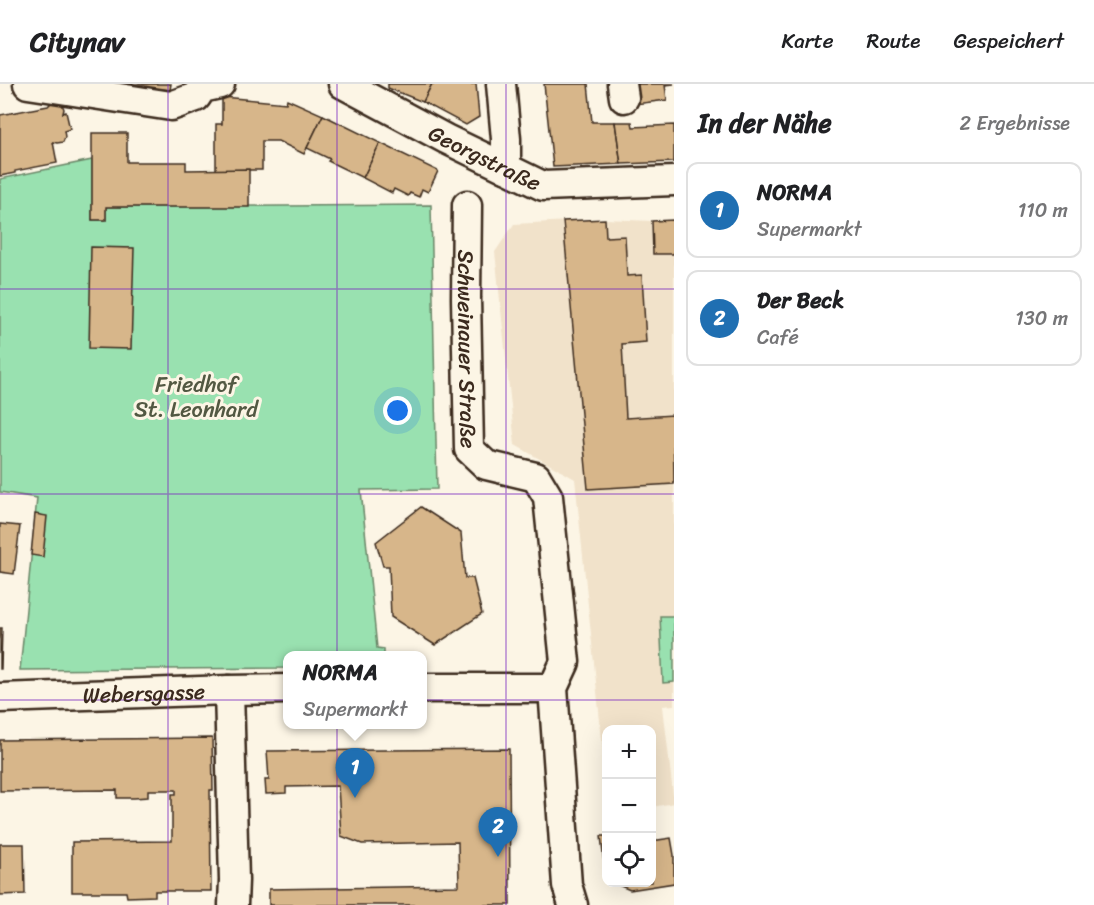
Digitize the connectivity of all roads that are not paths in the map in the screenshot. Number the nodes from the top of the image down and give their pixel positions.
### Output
1 (28, 84) edge
2 (343, 84) edge
3 (501, 84) edge
4 (211, 86) edge
5 (506, 168) junction
6 (674, 180) edge
7 (467, 205) dead end
8 (427, 688) edge
9 (553, 688) junction
10 (283, 689) edge
11 (229, 690) junction
12 (0, 698) edge
13 (233, 905) edge
14 (573, 905) edge

1 - 4 street
2 - 5 street, Georgstraße
3 - 5 street
5 - 6 street, Georgstraße
7 - 9 street, Schweinauer Straße
8 - 9 street
9 - 14 street, Schweinauer Straße
10 - 11 street, Webersgasse
11 - 12 street, Webersgasse
11 - 13 street

